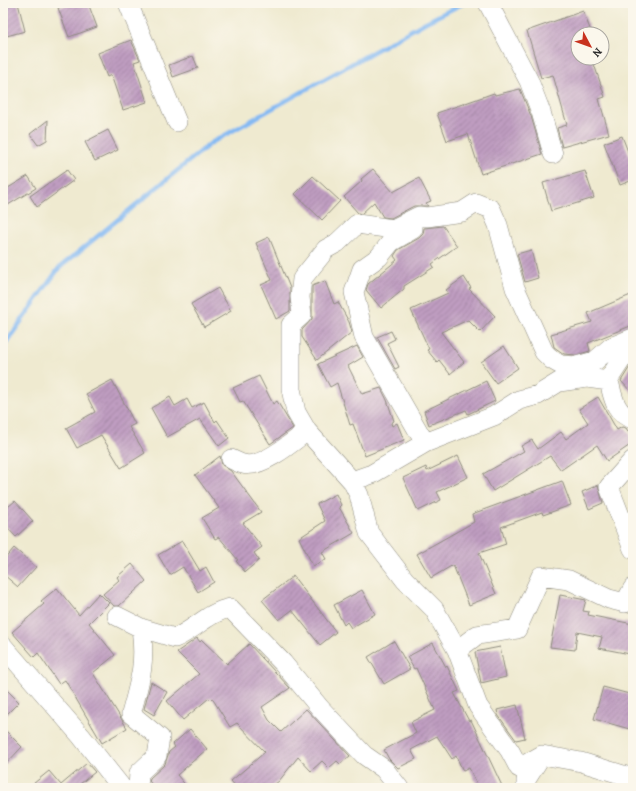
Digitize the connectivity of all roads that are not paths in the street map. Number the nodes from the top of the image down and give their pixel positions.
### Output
1 (128, 3) edge
2 (488, 3) edge
3 (177, 122) dead end
4 (553, 154) dead end
5 (441, 214) junction
6 (633, 338) edge
7 (633, 342) edge
8 (609, 381) junction
9 (633, 419) edge
10 (307, 431) junction
11 (425, 443) junction
12 (231, 459) dead end
13 (633, 460) edge
14 (352, 481) junction
15 (633, 549) edge
16 (632, 592) edge
17 (118, 616) dead end
18 (141, 628) junction
19 (3, 646) edge
20 (457, 650) junction
21 (542, 755) junction
22 (633, 778) edge
23 (122, 788) edge
24 (138, 788) edge
25 (399, 788) edge
26 (526, 788) edge

1 - 3 street
2 - 4 street
5 - 6 street
5 - 10 street
5 - 11 street
7 - 8 street
8 - 9 street
8 - 11 street
10 - 12 street
10 - 14 street
11 - 14 street
13 - 15 street
14 - 20 street
16 - 20 street
17 - 18 street
18 - 24 street
18 - 25 street
19 - 23 street
20 - 21 street
21 - 22 street
21 - 26 street

